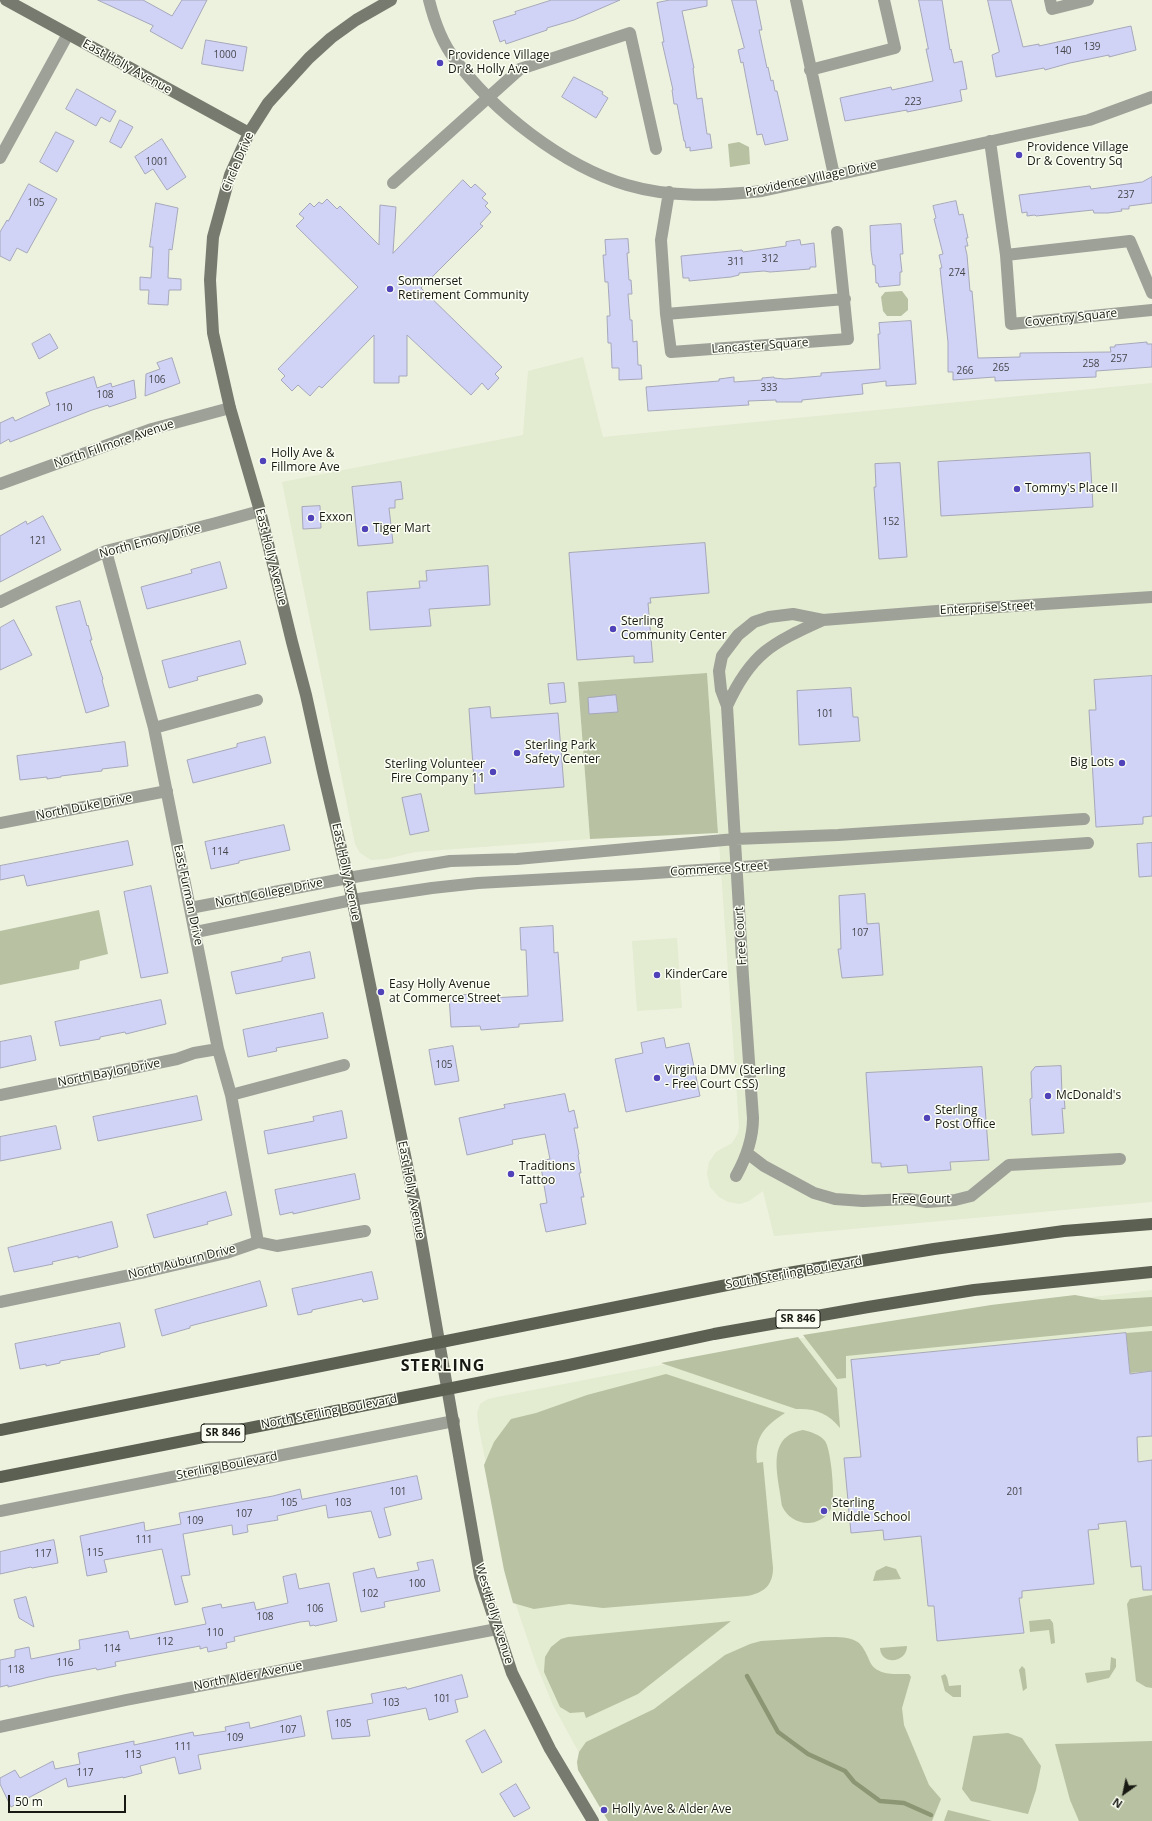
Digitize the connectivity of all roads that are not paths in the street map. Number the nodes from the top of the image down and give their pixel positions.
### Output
1 (6, 0) edge
2 (391, 0) edge
3 (429, 0) edge
4 (796, 0) edge
5 (884, 0) edge
6 (1050, 0) edge
7 (1088, 0) edge
8 (68, 34) junction
9 (810, 70) junction
10 (1152, 97) edge
11 (487, 98) junction
12 (248, 133) junction
13 (990, 141) junction
14 (656, 149) dead end
15 (0, 158) edge
16 (834, 175) junction
17 (393, 183) dead end
18 (669, 192) junction
19 (837, 232) dead end
20 (1006, 255) junction
21 (1152, 293) edge
22 (845, 299) junction
23 (1152, 310) edge
24 (666, 314) junction
25 (230, 408) junction
26 (0, 484) edge
27 (260, 511) junction
28 (106, 551) junction
29 (1152, 597) edge
30 (0, 602) edge
31 (823, 620) junction
32 (257, 700) dead end
33 (727, 706) junction
34 (154, 728) junction
35 (167, 791) junction
36 (1084, 819) dead end
37 (0, 823) edge
38 (735, 839) junction
39 (1088, 843) dead end
40 (737, 867) junction
41 (348, 878) junction
42 (352, 900) junction
43 (190, 908) junction
44 (196, 932) junction
45 (218, 1049) junction
46 (344, 1066) dead end
47 (0, 1095) edge
48 (231, 1095) junction
49 (747, 1153) junction
50 (1120, 1159) dead end
51 (736, 1176) dead end
52 (1152, 1224) edge
53 (365, 1231) dead end
54 (258, 1242) junction
55 (1152, 1272) edge
56 (0, 1302) edge
57 (439, 1342) junction
58 (447, 1388) junction
59 (454, 1421) junction
60 (0, 1430) edge
61 (0, 1477) edge
62 (0, 1511) edge
63 (497, 1629) junction
64 (0, 1727) edge
65 (592, 1821) edge

1 - 8 street, East Holly Avenue
2 - 12 street, Circle Drive
3 - 11 street, Providence Village Drive
4 - 9 street
5 - 9 street
6 - 7 street
8 - 12 street, East Holly Avenue
8 - 15 street
9 - 16 street
10 - 13 street, Providence Village Drive
11 - 14 street
11 - 17 street
11 - 18 street, Providence Village Drive
12 - 25 street, Circle Drive
13 - 16 street, Providence Village Drive
13 - 20 street, Coventry Square
16 - 18 street, Providence Village Drive
18 - 24 street, Lancaster Square
19 - 22 street, Lancaster Square
20 - 21 street
20 - 23 street, Coventry Square
22 - 24 street
22 - 24 street, Lancaster Square
25 - 26 street, North Fillmore Avenue
25 - 27 street, East Holly Avenue
27 - 28 street, North Emory Drive
27 - 41 street, East Holly Avenue
28 - 30 street, North Emory Drive
28 - 34 street, East Furman Drive
29 - 31 street, Enterprise Street
31 - 33 street, Enterprise Street
31 - 33 street, Enterprise Street
32 - 34 street
33 - 38 street, Enterprise Street
34 - 35 street, East Furman Drive
35 - 37 street, North Duke Drive
35 - 43 street, East Furman Drive
36 - 38 street
38 - 40 street, Free Court
38 - 41 street
39 - 40 street, Commerce Street
40 - 42 street, Commerce Street
40 - 49 street, Free Court
41 - 42 street, East Holly Avenue
41 - 43 street, North College Drive
42 - 44 street, North College Drive
42 - 57 street, East Holly Avenue
43 - 44 street, East Furman Drive
44 - 45 street, East Furman Drive
45 - 47 street, North Baylor Drive
45 - 48 street, East Furman Drive
46 - 48 street
48 - 54 street, East Furman Drive
49 - 50 street, Free Court
49 - 51 street, Free Court
52 - 57 main road, South Sterling Boulevard
53 - 54 street, North Auburn Drive
54 - 56 street, North Auburn Drive
55 - 58 main road, SR 846
57 - 58 street, West Holly Avenue
57 - 60 main road
58 - 59 street, West Holly Avenue
58 - 61 main road, North Sterling Boulevard / SR 846
59 - 62 street, Sterling Boulevard
59 - 63 street, West Holly Avenue
63 - 64 street, North Alder Avenue
63 - 65 street, West Holly Avenue

